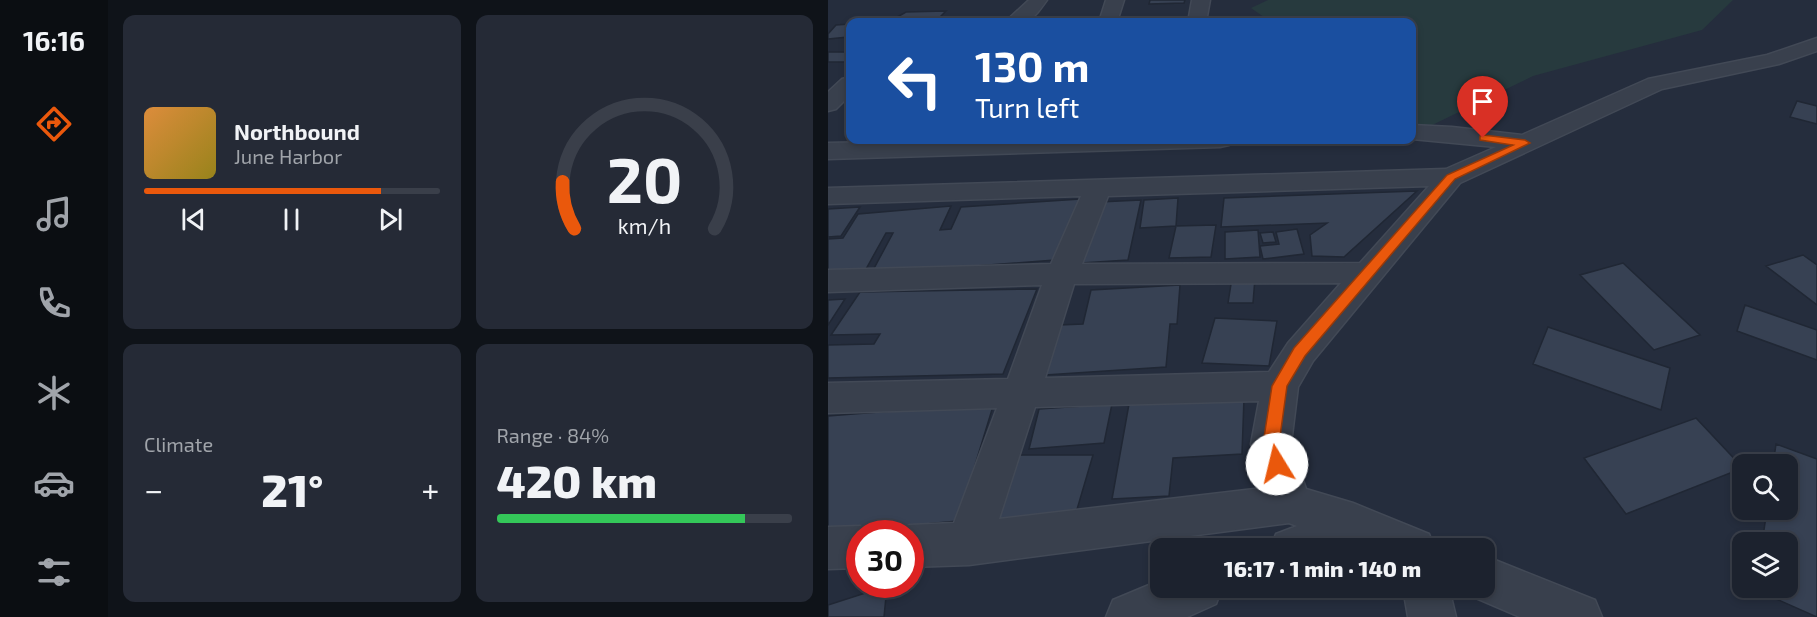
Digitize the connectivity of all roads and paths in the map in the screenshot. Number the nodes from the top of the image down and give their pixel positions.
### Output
1 (1038, 0) edge
2 (1115, 0) edge
3 (1201, 0) edge
4 (1020, 18) edge
5 (1109, 18) edge
6 (1198, 18) edge
7 (1817, 44) edge
8 (846, 88) edge
9 (828, 104) edge
10 (1416, 132) edge
11 (1525, 143) junction
12 (981, 144) edge
13 (828, 151) edge
14 (1451, 177) junction
15 (1097, 190) junction
16 (828, 196) edge
17 (1368, 273) junction
18 (1062, 274) junction
19 (828, 281) edge
20 (1280, 386) junction
21 (1021, 392) junction
22 (828, 398) edge
23 (1289, 504) junction
24 (1353, 523) junction
25 (1318, 538) edge
26 (1388, 538) edge
27 (969, 544) junction
28 (924, 546) edge
29 (846, 547) edge
30 (828, 548) edge
31 (1495, 583) edge
32 (1175, 598) edge
33 (1428, 598) edge
34 (1130, 617) edge
35 (1432, 617) edge
36 (1578, 617) edge

1 - 4 street
2 - 5 street
3 - 6 street
7 - 11 street
8 - 9 street
10 - 11 street
11 - 14 street
12 - 13 street
14 - 15 street
14 - 17 street
15 - 16 street
15 - 18 street
17 - 18 street
17 - 20 street
18 - 19 street
18 - 21 street
20 - 21 street
20 - 23 street
21 - 22 street
21 - 27 street
23 - 24 street
23 - 27 street
24 - 25 street
24 - 26 street
27 - 28 street
29 - 30 street
31 - 36 street
32 - 34 street
33 - 35 street

